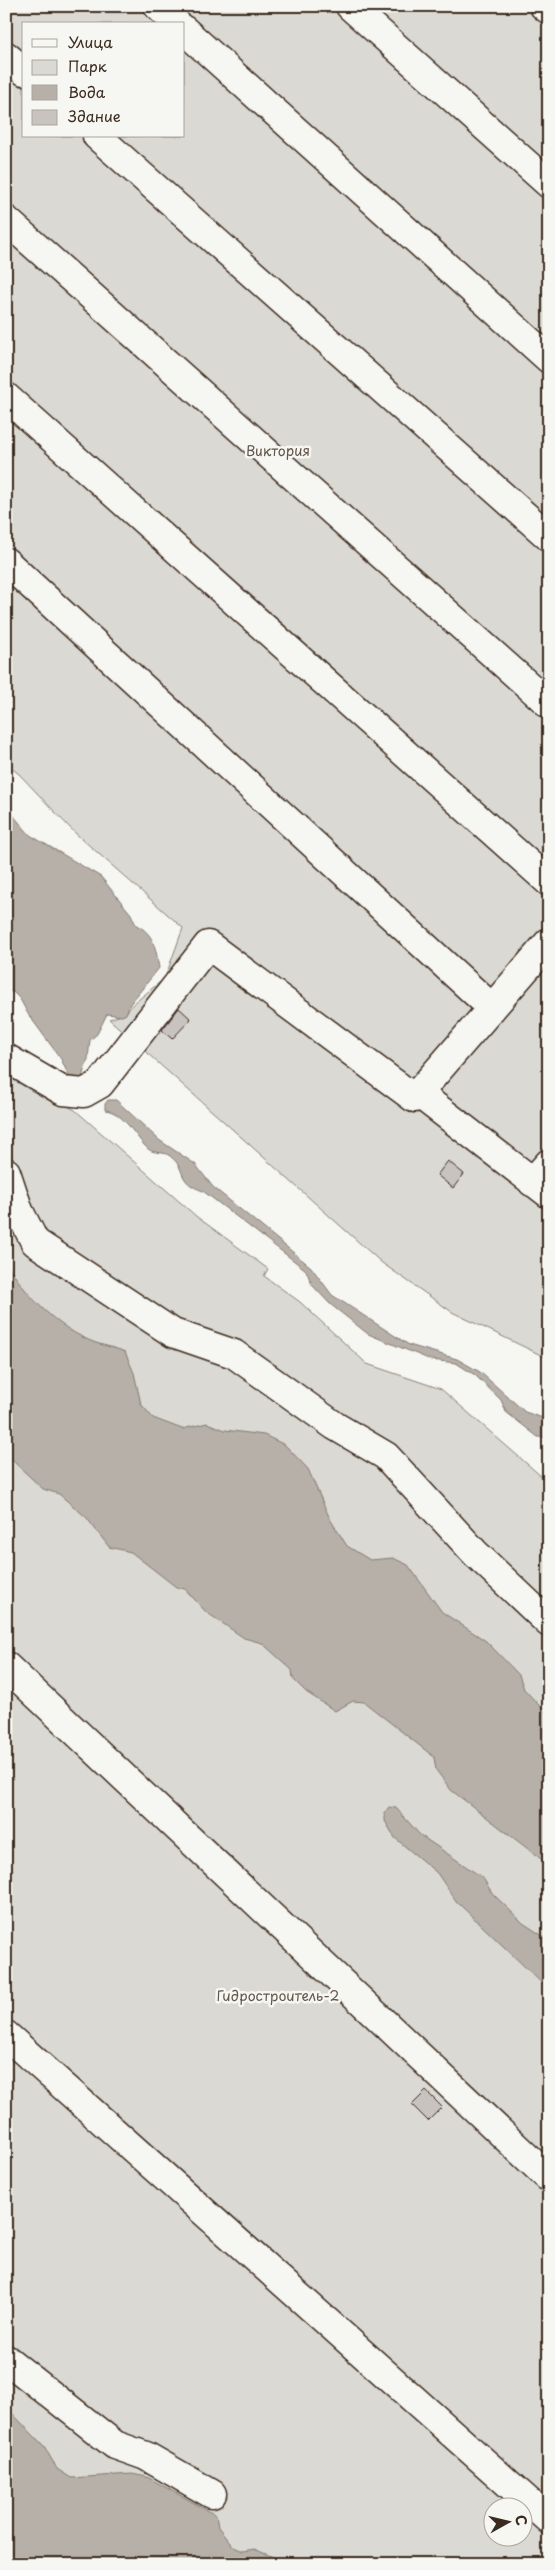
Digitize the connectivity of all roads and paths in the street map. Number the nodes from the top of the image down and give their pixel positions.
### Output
1 (158, 6) edge
2 (350, 6) edge
3 (544, 6) edge
4 (549, 10) edge
5 (175, 22) edge
6 (185, 31) edge
7 (6, 56) edge
8 (22, 69) edge
9 (99, 138) edge
10 (549, 184) edge
11 (6, 220) edge
12 (549, 359) edge
13 (6, 397) edge
14 (549, 537) edge
15 (6, 562) edge
16 (549, 704) edge
17 (549, 882) edge
18 (549, 942) edge
19 (492, 1008) junction
20 (6, 1058) edge
21 (418, 1093) junction
22 (6, 1172) edge
23 (543, 1180) edge
24 (549, 1623) edge
25 (6, 1666) edge
26 (6, 2035) edge
27 (549, 2178) edge
28 (6, 2358) edge
29 (212, 2494) dead end
30 (549, 2520) edge

1 - 5 lane
2 - 10 lane
3 - 4 lane
6 - 12 lane
7 - 8 lane
9 - 14 lane
11 - 16 lane
13 - 17 lane
15 - 19 lane
18 - 19 lane
19 - 21 lane
20 - 21 lane
21 - 23 lane
22 - 24 lane
25 - 27 lane
26 - 30 lane
28 - 29 lane

